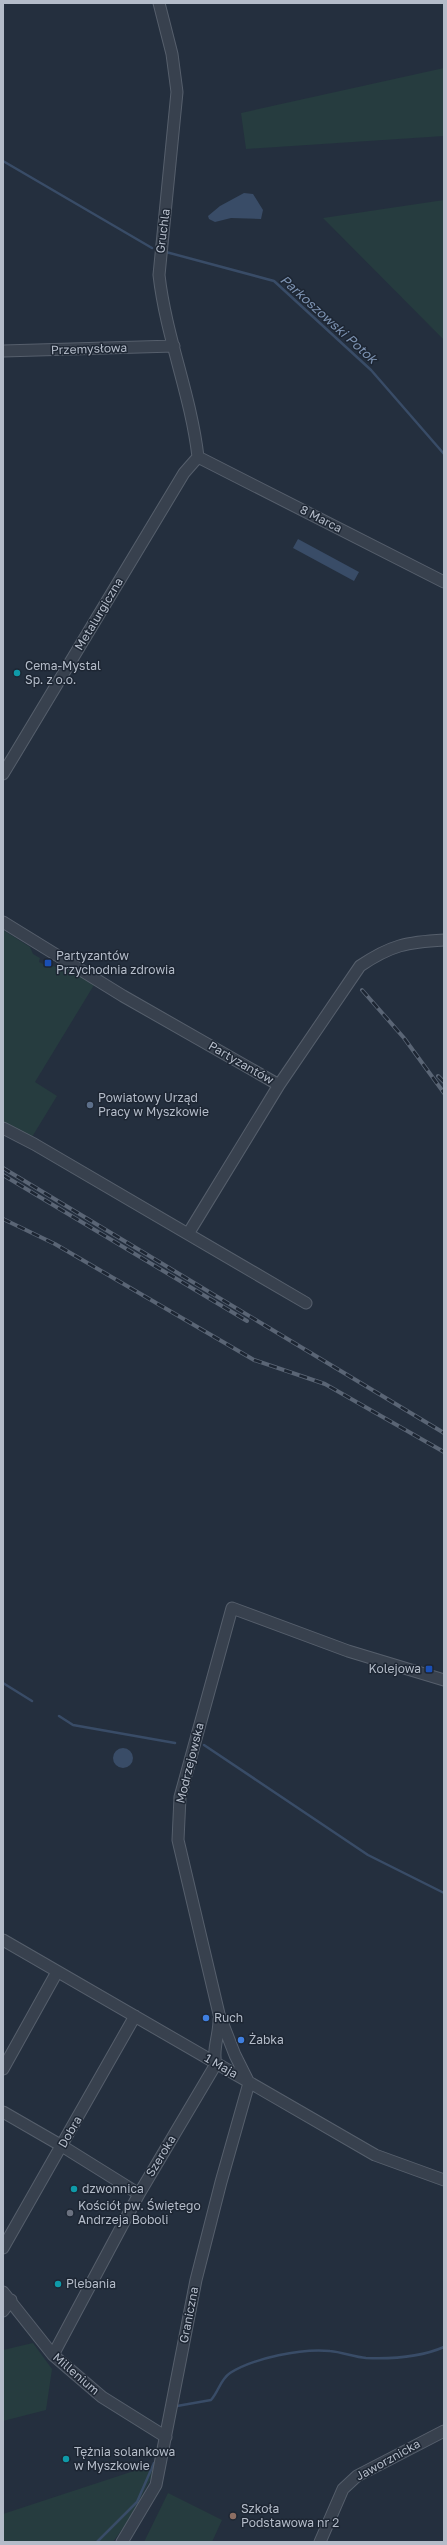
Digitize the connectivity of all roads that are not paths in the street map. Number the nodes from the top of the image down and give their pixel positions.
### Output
1 (159, 3) edge
2 (174, 346) junction
3 (3, 351) edge
4 (198, 457) junction
5 (444, 582) edge
6 (3, 774) edge
7 (3, 922) edge
8 (444, 940) edge
9 (279, 1085) junction
10 (3, 1128) edge
11 (188, 1234) junction
12 (306, 1303) dead end
13 (444, 1680) edge
14 (3, 1940) edge
15 (57, 1972) junction
16 (219, 2014) junction
17 (135, 2016) junction
18 (232, 2048) junction
19 (216, 2064) junction
20 (3, 2069) edge
21 (249, 2083) junction
22 (3, 2112) edge
23 (62, 2146) junction
24 (444, 2180) edge
25 (139, 2194) junction
26 (3, 2248) edge
27 (3, 2292) edge
28 (11, 2300) junction
29 (3, 2311) edge
30 (53, 2355) junction
31 (444, 2431) edge
32 (166, 2436) junction
33 (122, 2542) edge
34 (320, 2542) edge

1 - 2 street, Gruchla
2 - 3 street, Przemysłowa
2 - 4 street, Gruchla
4 - 5 street, 8 Marca
4 - 6 street, Metalurgiczna
7 - 9 street, Partyzantów
8 - 9 street, Partyzantów
9 - 11 street
10 - 11 street
11 - 12 street
13 - 16 street, Modrzejowska
14 - 15 street, 1 Maja
15 - 17 street, 1 Maja
15 - 20 street
16 - 18 street, Modrzejowska
16 - 19 street, Modrzejowska
17 - 19 street, 1 Maja
17 - 23 street, Dobra
18 - 19 street
18 - 21 street, Modrzejowska
19 - 21 street, 1 Maja
19 - 25 street, Szeroka
21 - 24 street, 1 Maja
21 - 32 street, Graniczna
22 - 23 street
23 - 25 street
23 - 26 street, Dobra
25 - 30 street, Szeroka
27 - 28 street, Millenium
28 - 29 street
28 - 30 street, Millenium
30 - 32 street, Millenium
31 - 34 street, Jaworznicka
32 - 33 street, Graniczna

